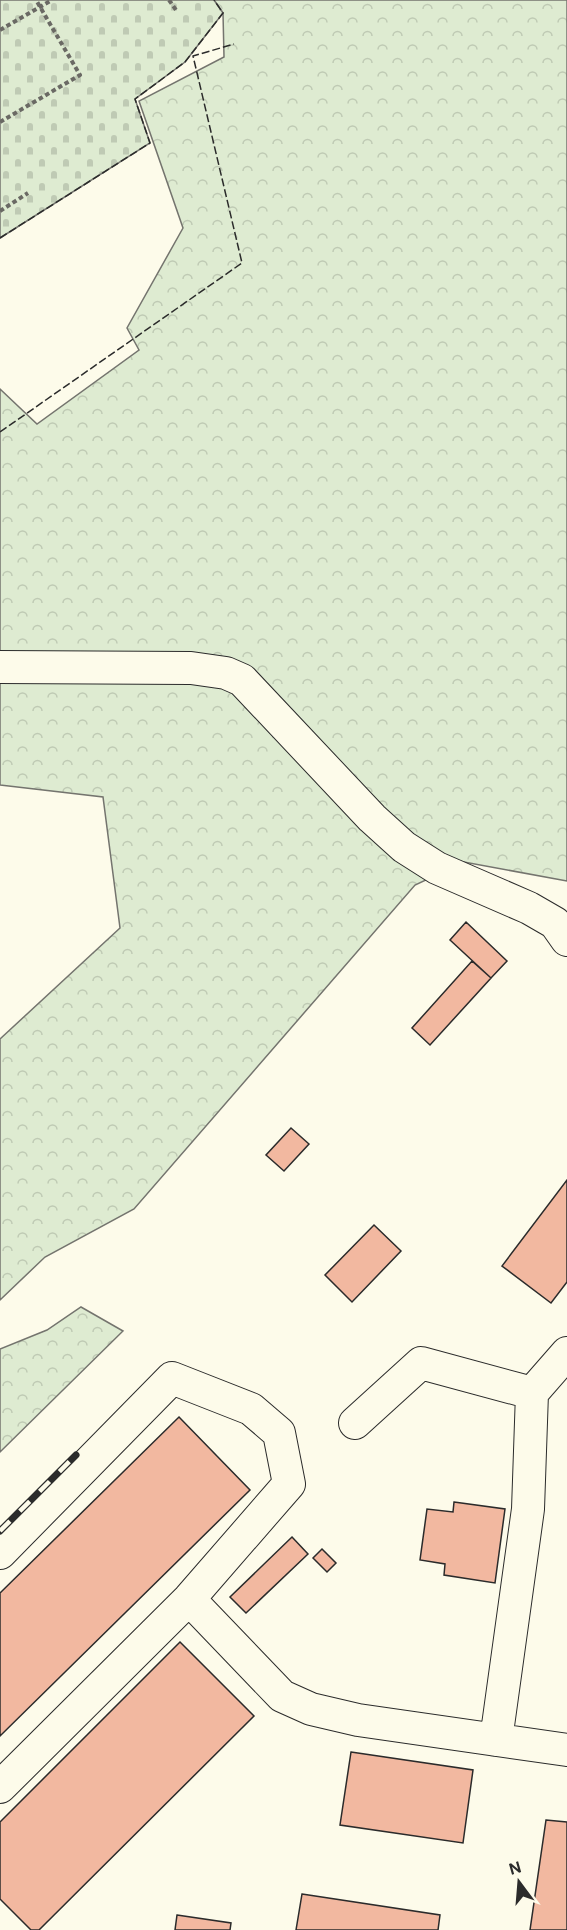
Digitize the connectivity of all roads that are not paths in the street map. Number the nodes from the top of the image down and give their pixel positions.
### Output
1 (0, 667) edge
2 (567, 940) edge
3 (567, 1353) edge
4 (532, 1393) junction
5 (355, 1423) dead end
6 (0, 1553) edge
7 (189, 1599) junction
8 (496, 1740) junction
9 (567, 1750) edge
10 (0, 1787) edge

1 - 2 lane
3 - 4 lane
4 - 5 lane
4 - 8 lane
6 - 7 lane
7 - 8 lane
7 - 10 lane
8 - 9 lane

